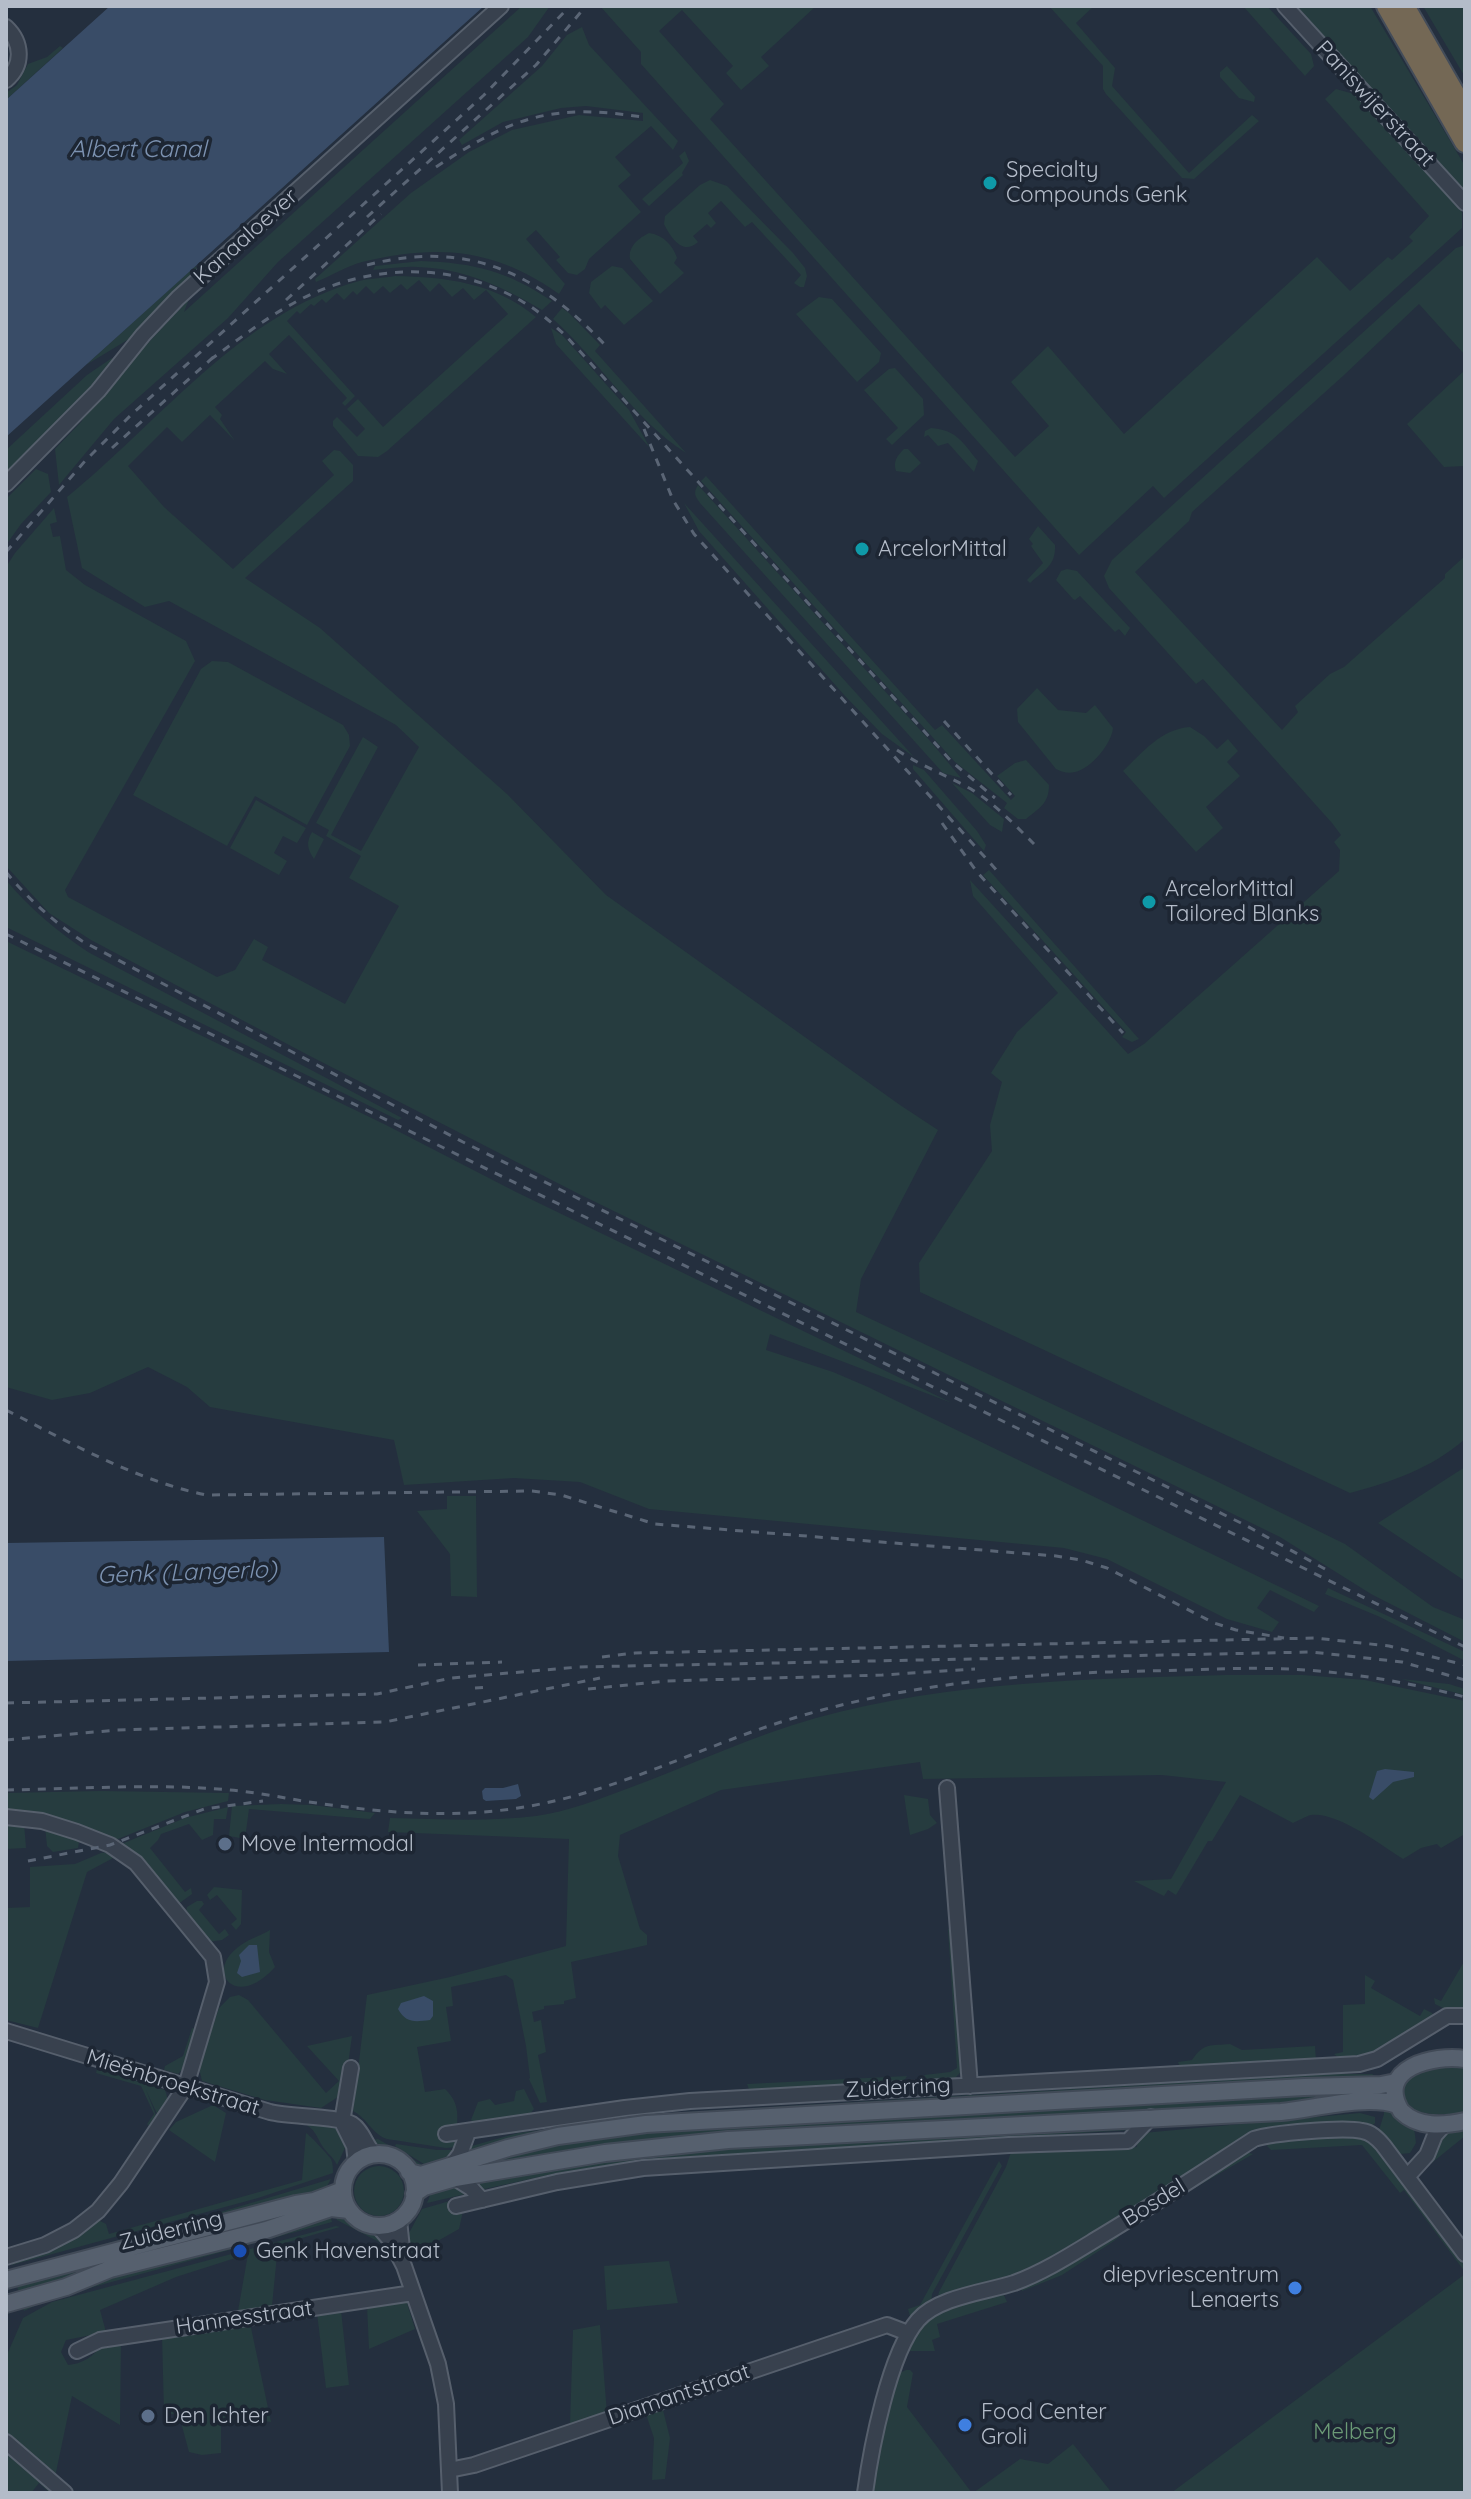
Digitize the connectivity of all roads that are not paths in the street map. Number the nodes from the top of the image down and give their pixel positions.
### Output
1 (501, 6) edge
2 (1285, 6) edge
3 (1387, 6) edge
4 (1404, 6) edge
5 (6, 27) edge
6 (6, 80) edge
7 (1465, 112) edge
8 (1465, 142) edge
9 (1465, 203) edge
10 (6, 484) edge
11 (947, 1788) dead end
12 (6, 1817) edge
13 (1465, 2016) edge
14 (6, 2031) edge
15 (1462, 2054) edge
16 (351, 2068) dead end
17 (1396, 2082) junction
18 (186, 2086) junction
19 (970, 2086) junction
20 (1397, 2105) junction
21 (1151, 2117) junction
22 (1417, 2121) junction
23 (1465, 2121) edge
24 (342, 2122) junction
25 (1444, 2125) junction
26 (468, 2132) junction
27 (446, 2134) dead end
28 (375, 2155) junction
29 (356, 2163) junction
30 (409, 2172) junction
31 (452, 2172) junction
32 (1404, 2172) junction
33 (343, 2190) junction
34 (414, 2194) junction
35 (482, 2200) junction
36 (456, 2206) dead end
37 (349, 2210) junction
38 (399, 2220) junction
39 (378, 2226) junction
40 (1465, 2254) edge
41 (6, 2257) edge
42 (404, 2266) junction
43 (6, 2280) edge
44 (413, 2293) junction
45 (6, 2304) edge
46 (908, 2333) junction
47 (77, 2351) dead end
48 (6, 2442) edge
49 (449, 2470) junction
50 (447, 2492) edge
51 (65, 2493) edge
52 (865, 2493) edge

1 - 10 street, Kanaaloever
2 - 9 street, Paniswijerstraat
3 - 8 highway
4 - 7 highway
5 - 6 street
11 - 19 street, Zuiderring
12 - 18 street
13 - 19 street, Zuiderring
14 - 18 street, Mieënbroekstraat
15 - 17 main road, Zuiderring
16 - 24 street
17 - 20 main road
17 - 31 main road, Zuiderring
18 - 24 street, Mieënbroekstraat
18 - 41 street
19 - 26 street, Zuiderring
20 - 21 main road, Zuiderring
20 - 22 main road
21 - 31 main road, Zuiderring
21 - 35 street
22 - 25 main road
22 - 32 street
23 - 25 main road
24 - 28 street
24 - 29 street
25 - 32 street
26 - 27 street, Zuiderring
26 - 31 street
28 - 29 main road
28 - 30 main road
29 - 33 main road
30 - 31 main road, Zuiderring
30 - 34 main road
31 - 34 main road, Zuiderring
31 - 35 street
32 - 40 street, Bosdel
32 - 46 street, Bosdel
33 - 37 main road
33 - 43 main road, Zuiderring
34 - 38 main road
35 - 36 street
37 - 39 main road
37 - 45 main road, Zuiderring
38 - 39 main road
38 - 42 street
39 - 42 street
42 - 44 street
44 - 47 street, Hannesstraat
44 - 49 street
46 - 49 street, Diamantstraat
46 - 52 street
48 - 51 street
49 - 50 street

